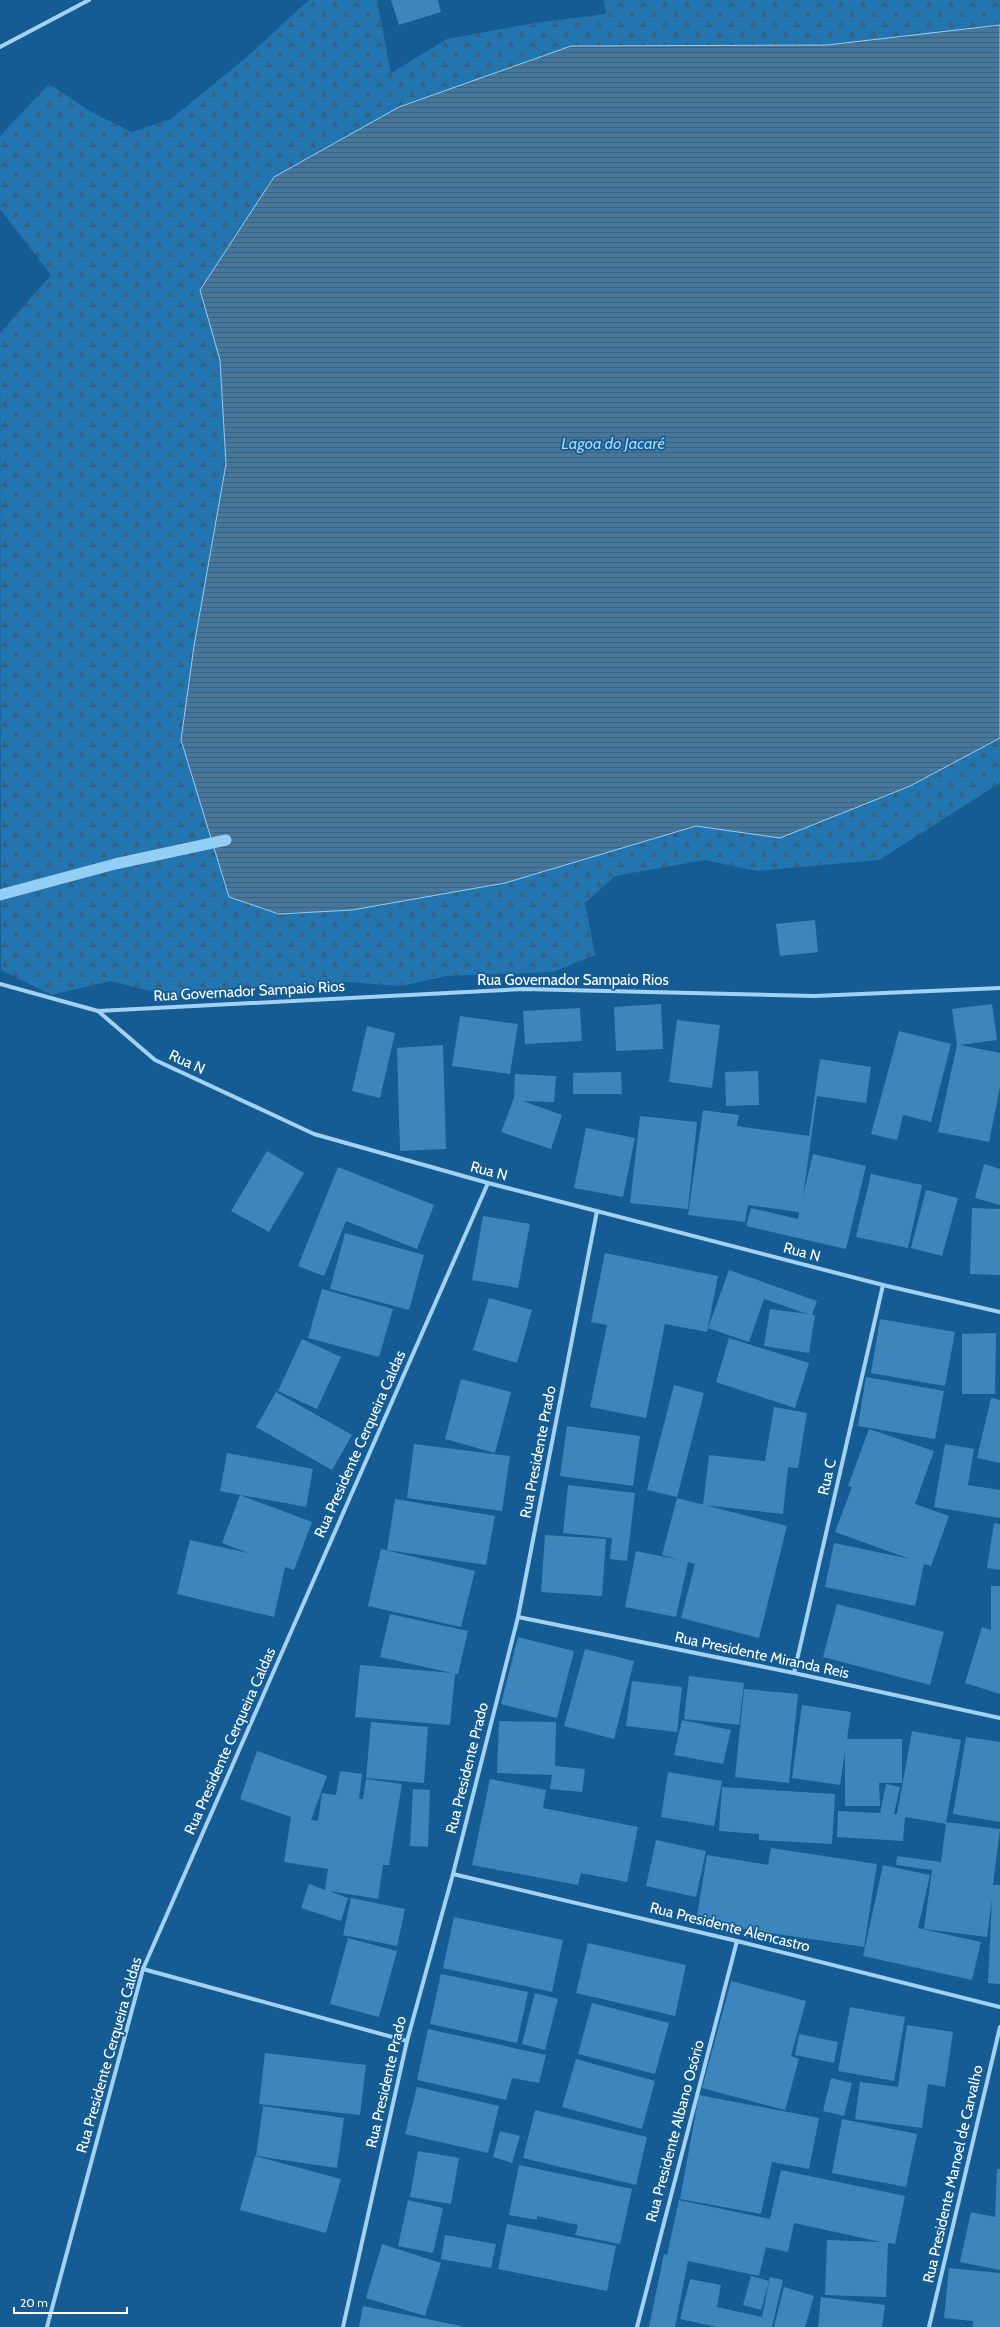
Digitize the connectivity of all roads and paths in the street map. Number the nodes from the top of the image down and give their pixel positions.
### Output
1 (89, 0) edge
2 (0, 48) edge
3 (0, 984) edge
4 (1000, 988) edge
5 (98, 1011) junction
6 (488, 1183) junction
7 (598, 1211) junction
8 (883, 1285) junction
9 (1000, 1312) edge
10 (518, 1618) junction
11 (794, 1673) junction
12 (1000, 1718) edge
13 (453, 1874) junction
14 (737, 1941) junction
15 (144, 1970) junction
16 (1000, 2007) edge
17 (1000, 2027) edge
18 (407, 2041) junction
19 (48, 2327) edge
20 (343, 2327) edge
21 (637, 2327) edge
22 (929, 2327) edge

1 - 2 street
3 - 5 street, Rua N
4 - 5 street, Rua Governador Sampaio Rios
5 - 6 street, Rua N
6 - 7 street, Rua N
6 - 15 street, Rua Presidente Cerqueira Caldas
7 - 8 street, Rua N
7 - 10 street, Rua Presidente Prado
8 - 9 street, Rua N
8 - 11 street, Rua C
10 - 11 street, Rua Presidente Miranda Reis
10 - 13 street, Rua Presidente Prado
11 - 12 street, Rua Presidente Miranda Reis
13 - 14 street, Rua Presidente Alencastro
13 - 18 street, Rua Presidente Prado
14 - 16 street, Rua Presidente Alencastro
14 - 21 street, Rua Presidente Albano Osório
15 - 18 street
15 - 19 street, Rua Presidente Cerqueira Caldas
17 - 22 street, Rua Presidente Manoel de Carvalho
18 - 20 street, Rua Presidente Prado

